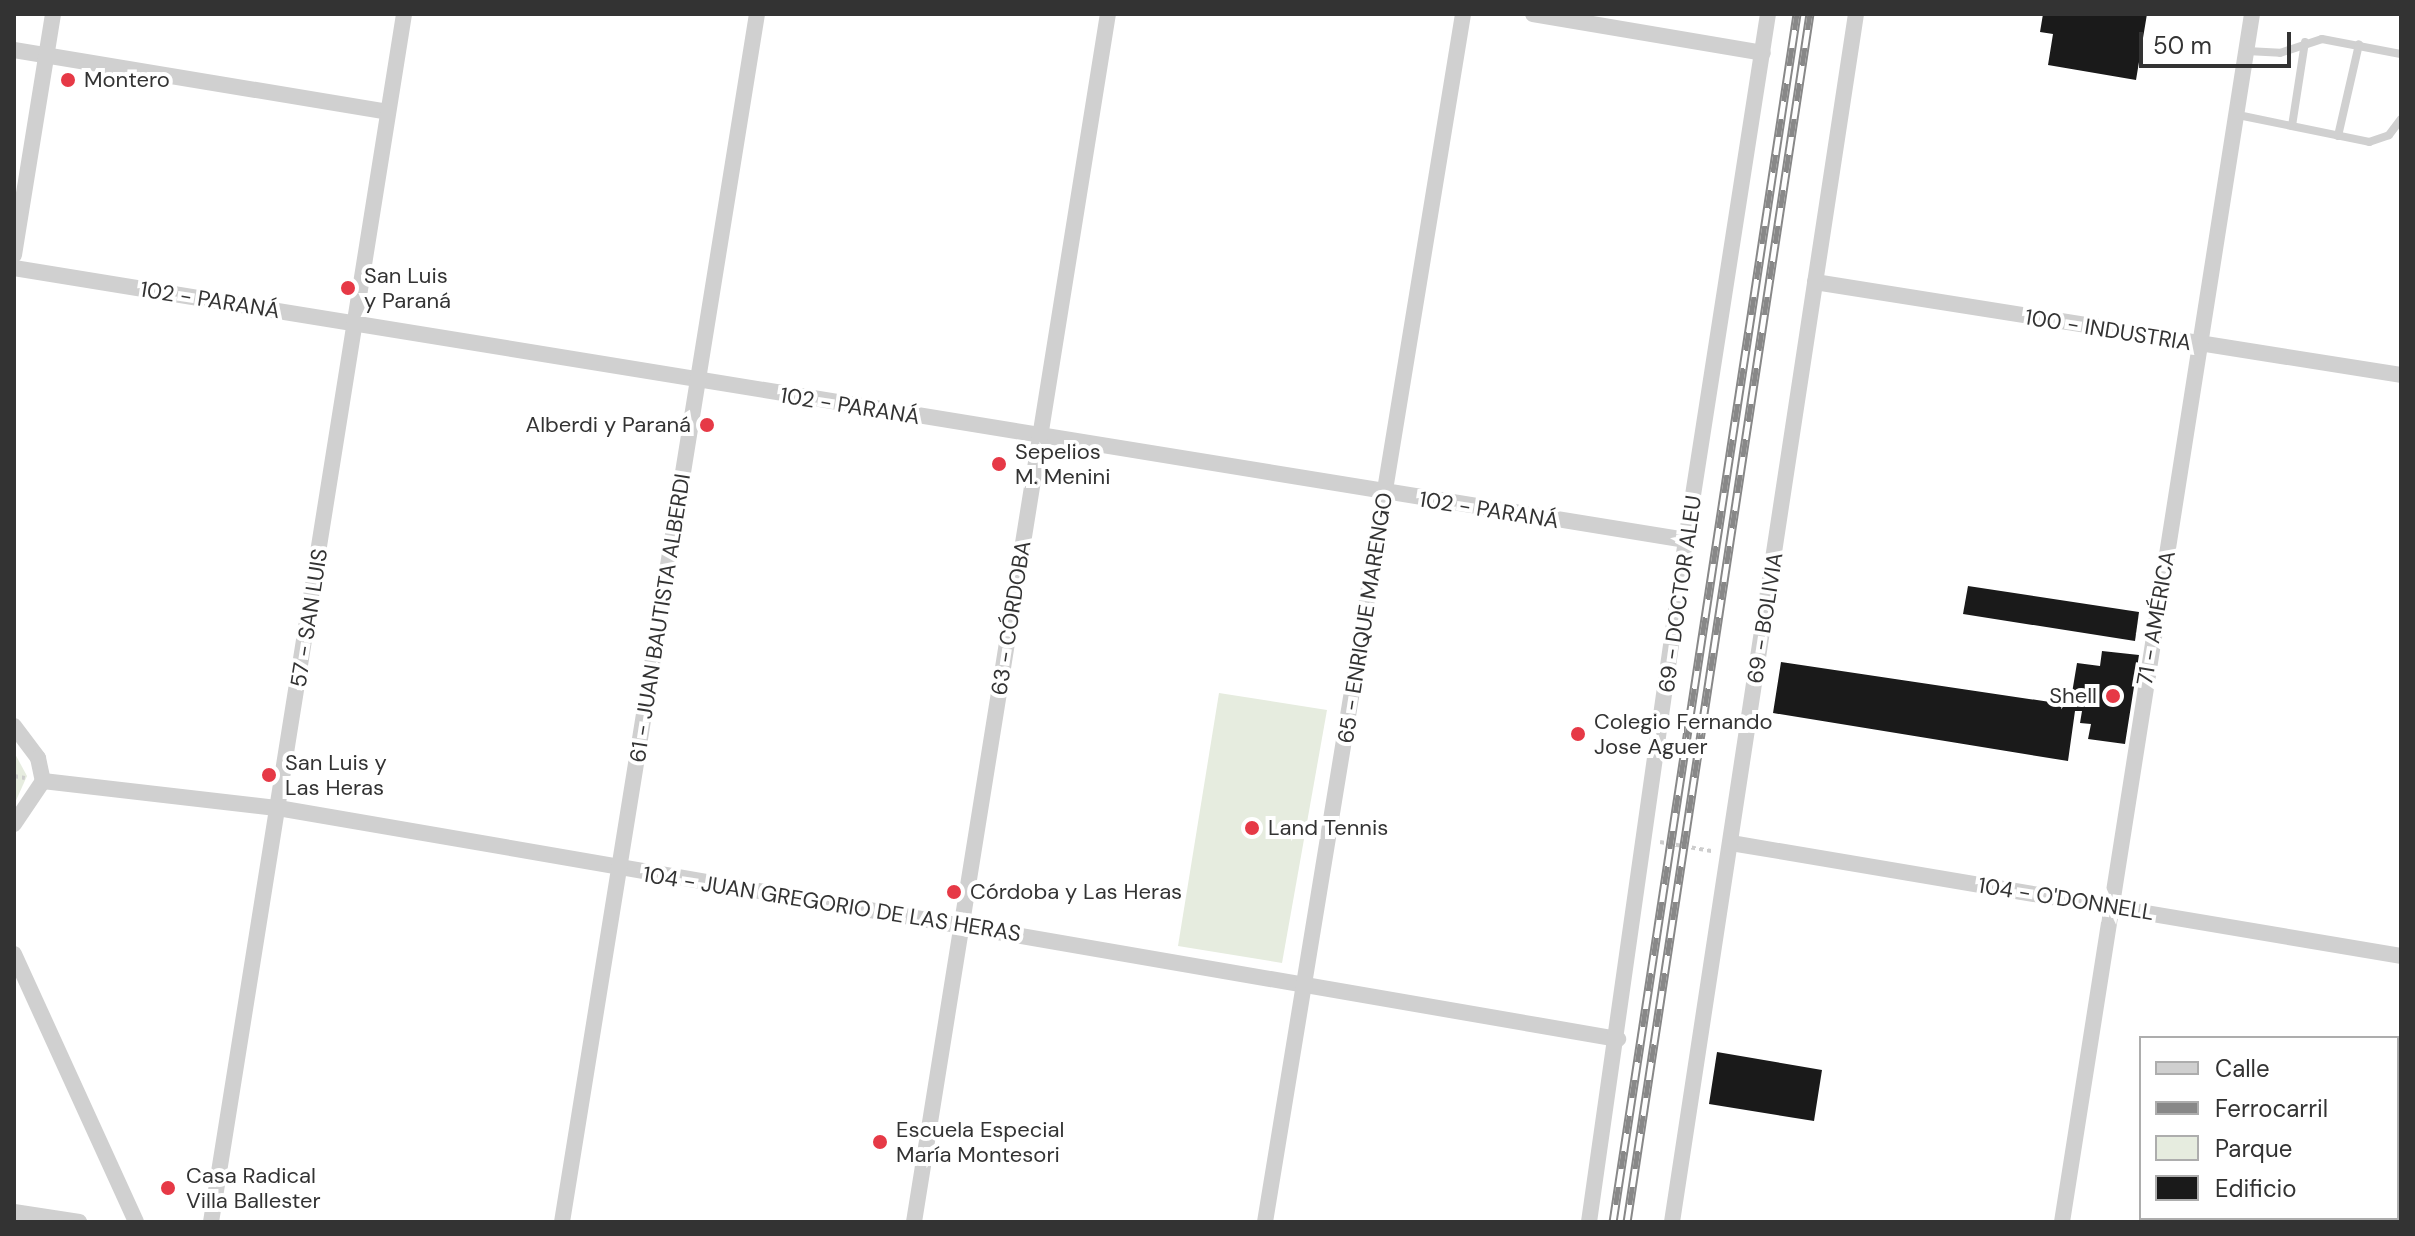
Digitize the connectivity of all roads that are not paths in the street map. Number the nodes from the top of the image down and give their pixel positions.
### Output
1 (53, 14) edge
2 (404, 14) edge
3 (757, 14) edge
4 (1108, 14) edge
5 (1463, 14) edge
6 (1533, 14) edge
7 (1768, 14) edge
8 (1856, 14) edge
9 (2252, 14) edge
10 (2305, 42) junction
11 (2359, 44) junction
12 (14, 50) edge
13 (2247, 51) junction
14 (1763, 53) junction
15 (2401, 54) edge
16 (46, 55) junction
17 (388, 112) junction
18 (2238, 115) junction
19 (2401, 119) edge
20 (2292, 126) junction
21 (2338, 136) junction
22 (14, 255) edge
23 (14, 268) edge
24 (1815, 282) junction
25 (357, 325) junction
26 (2202, 345) junction
27 (2401, 375) edge
28 (697, 381) junction
29 (1039, 437) junction
30 (1386, 495) junction
31 (1686, 540) junction
32 (14, 726) edge
33 (43, 781) junction
34 (278, 808) junction
35 (14, 824) edge
36 (1730, 849) junction
37 (621, 869) junction
38 (2108, 905) junction
39 (963, 926) junction
40 (14, 954) edge
41 (2401, 956) edge
42 (1306, 982) junction
43 (1618, 1039) junction
44 (14, 1212) edge
45 (79, 1222) edge
46 (136, 1222) edge
47 (211, 1222) edge
48 (562, 1222) edge
49 (914, 1222) edge
50 (1265, 1222) edge
51 (1589, 1222) edge
52 (1672, 1222) edge
53 (2062, 1222) edge

1 - 16 street
2 - 17 street, 57 - SAN LUIS
3 - 28 street, 61 - JUAN BAUTISTA ALBERDI
4 - 29 street, 63 - CÓRDOBA
5 - 30 street, 65 - ENRIQUE MARENGO
6 - 14 street
7 - 14 street, 69 - DOCTOR ALEU
8 - 24 street, 69 - BOLIVIA
9 - 13 street, 71 - AMÉRICA
10 - 11 lane
10 - 13 lane
10 - 20 lane
11 - 15 lane
11 - 21 lane
12 - 16 street
13 - 18 street, 71 - AMÉRICA
14 - 31 street, 69 - DOCTOR ALEU
16 - 17 street
16 - 22 street
17 - 25 street, 57 - SAN LUIS
18 - 20 lane
18 - 26 street, 71 - AMÉRICA
19 - 21 lane
20 - 21 lane
23 - 25 street, 102 - PARANÁ
24 - 26 street, 100 - INDUSTRIA
24 - 36 street, 69 - BOLIVIA
25 - 28 street, 102 - PARANÁ
25 - 34 street, 57 - SAN LUIS
26 - 27 street, 100 - INDUSTRIA
26 - 38 street, 71 - AMÉRICA
28 - 29 street, 102 - PARANÁ
28 - 37 street, 61 - JUAN BAUTISTA ALBERDI
29 - 30 street, 102 - PARANÁ
29 - 39 street, 63 - CÓRDOBA
30 - 31 street, 102 - PARANÁ
30 - 42 street, 65 - ENRIQUE MARENGO
31 - 43 street, 69 - DOCTOR ALEU
32 - 33 street
33 - 34 street, 104 - JUAN GREGORIO DE LAS HERAS
33 - 35 street
34 - 37 street, 104 - JUAN GREGORIO DE LAS HERAS
34 - 47 street, 57 - SAN LUIS
36 - 38 street, 104 - O'DONNELL
36 - 52 street, 69 - BOLIVIA
37 - 39 street, 104 - JUAN GREGORIO DE LAS HERAS
37 - 48 street, 61 - JUAN BAUTISTA ALBERDI
38 - 41 street, 104 - O'DONNELL
38 - 53 street, 71 - AMÉRICA
39 - 42 street, 104 - JUAN GREGORIO DE LAS HERAS
39 - 49 street, 63 - CÓRDOBA
40 - 46 street
42 - 43 street, 104 - JUAN GREGORIO DE LAS HERAS
42 - 50 street, 65 - ENRIQUE MARENGO
43 - 51 street, 69 - DOCTOR ALEU
44 - 45 street

